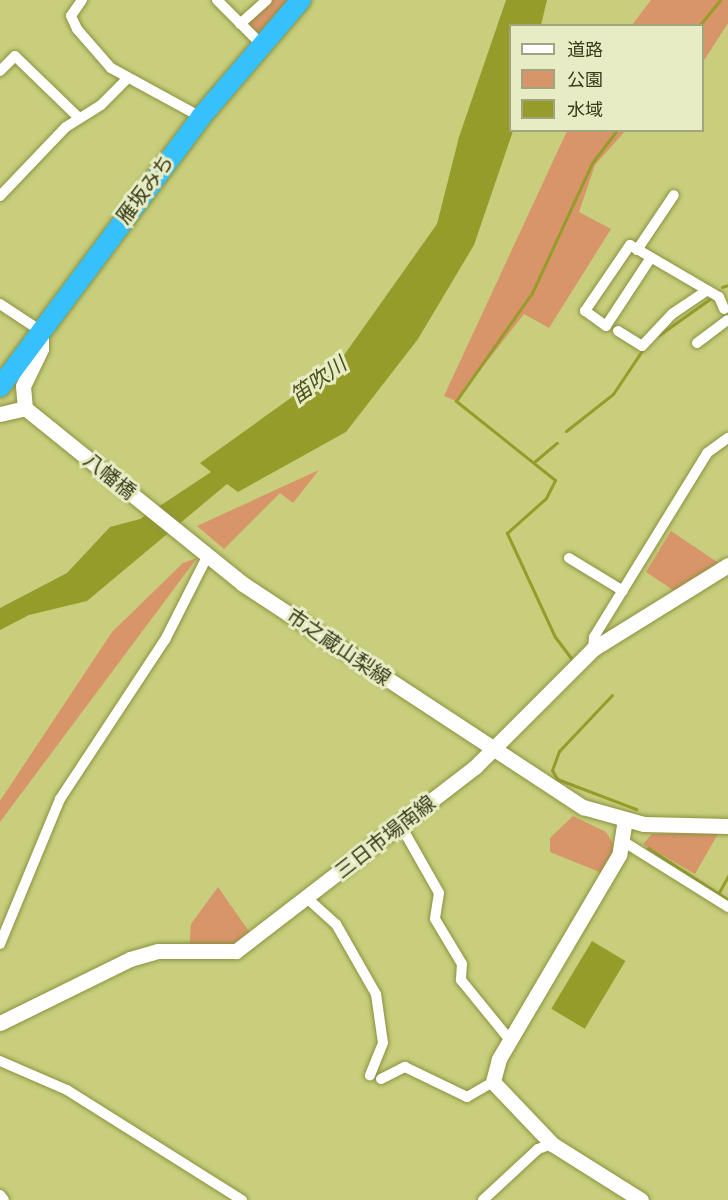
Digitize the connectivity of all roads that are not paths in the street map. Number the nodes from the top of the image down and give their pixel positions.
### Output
1 (82, 0) edge
2 (218, 0) edge
3 (267, 0) edge
4 (301, 0) edge
5 (240, 24) junction
6 (261, 44) junction
7 (0, 71) edge
8 (127, 79) junction
9 (201, 117) junction
10 (79, 118) junction
11 (674, 195) dead end
12 (0, 196) edge
13 (637, 250) junction
14 (650, 259) junction
15 (705, 292) junction
16 (0, 304) edge
17 (727, 315) edge
18 (41, 331) junction
19 (618, 331) dead end
20 (697, 343) dead end
21 (0, 387) edge
22 (29, 411) junction
23 (0, 414) edge
24 (728, 438) edge
25 (186, 539) joint
26 (208, 555) junction
27 (569, 558) dead end
28 (728, 565) edge
29 (623, 591) junction
30 (593, 649) junction
31 (492, 752) junction
32 (625, 819) junction
33 (401, 826) junction
34 (728, 826) edge
35 (624, 842) junction
36 (308, 899) junction
37 (728, 907) edge
38 (0, 944) edge
39 (0, 1023) edge
40 (510, 1040) junction
41 (0, 1061) edge
42 (370, 1075) dead end
43 (381, 1079) dead end
44 (493, 1082) junction
45 (552, 1144) junction
46 (0, 1194) edge
47 (4, 1200) edge
48 (242, 1200) edge
49 (483, 1200) edge
50 (641, 1200) edge

1 - 8 street
2 - 5 street
3 - 5 street
4 - 6 highway, 雁坂みち
5 - 6 street
6 - 9 highway, 雁坂みち
7 - 10 street
8 - 9 street
8 - 10 street
9 - 18 highway, 雁坂みち
10 - 12 street
11 - 13 street
13 - 14 street
13 - 14 street
14 - 15 street
15 - 17 street
15 - 19 street
16 - 18 street
17 - 20 street
18 - 21 highway, 雁坂みち
18 - 22 main road
22 - 23 main road
22 - 25 main road, 八幡橋
24 - 29 street
25 - 26 main road, 市之蔵山梨線
26 - 31 main road, 市之蔵山梨線
26 - 38 street
27 - 29 street
28 - 30 main road, 三日市場南線
29 - 30 street
30 - 31 main road, 三日市場南線
31 - 32 main road, 市之蔵山梨線
31 - 33 main road, 三日市場南線
32 - 34 main road, 市之蔵山梨線
32 - 35 main road
33 - 36 main road, 三日市場南線
33 - 40 street
35 - 37 street
35 - 40 main road
36 - 39 main road, 三日市場南線
36 - 42 street
40 - 44 main road
41 - 48 street
43 - 44 street
44 - 45 main road
45 - 49 street
45 - 50 main road
46 - 47 street

